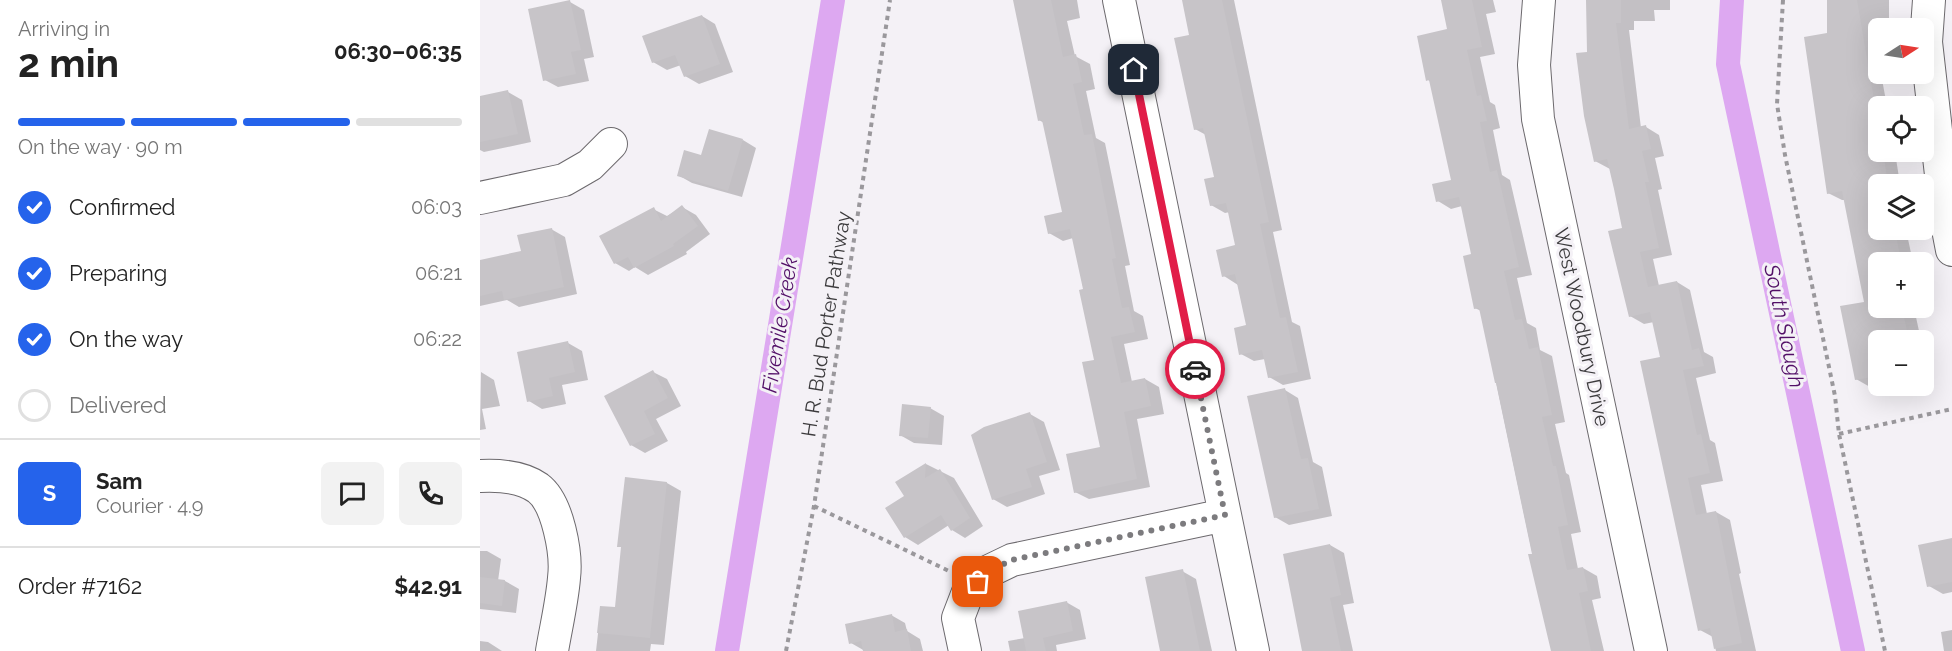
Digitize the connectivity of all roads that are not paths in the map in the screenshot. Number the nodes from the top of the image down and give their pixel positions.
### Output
1 (1119, 0) edge
2 (1539, 0) edge
3 (1929, 0) edge
4 (611, 144) dead end
5 (480, 198) edge
6 (1949, 218) edge
7 (1952, 250) edge
8 (480, 476) edge
9 (1225, 515) junction
10 (552, 651) edge
11 (965, 651) edge
12 (1253, 651) edge
13 (1651, 651) edge

1 - 9 street
2 - 13 street, West Woodbury Drive
3 - 6 street
4 - 5 street
6 - 7 street
8 - 10 street
9 - 11 street
9 - 12 street

